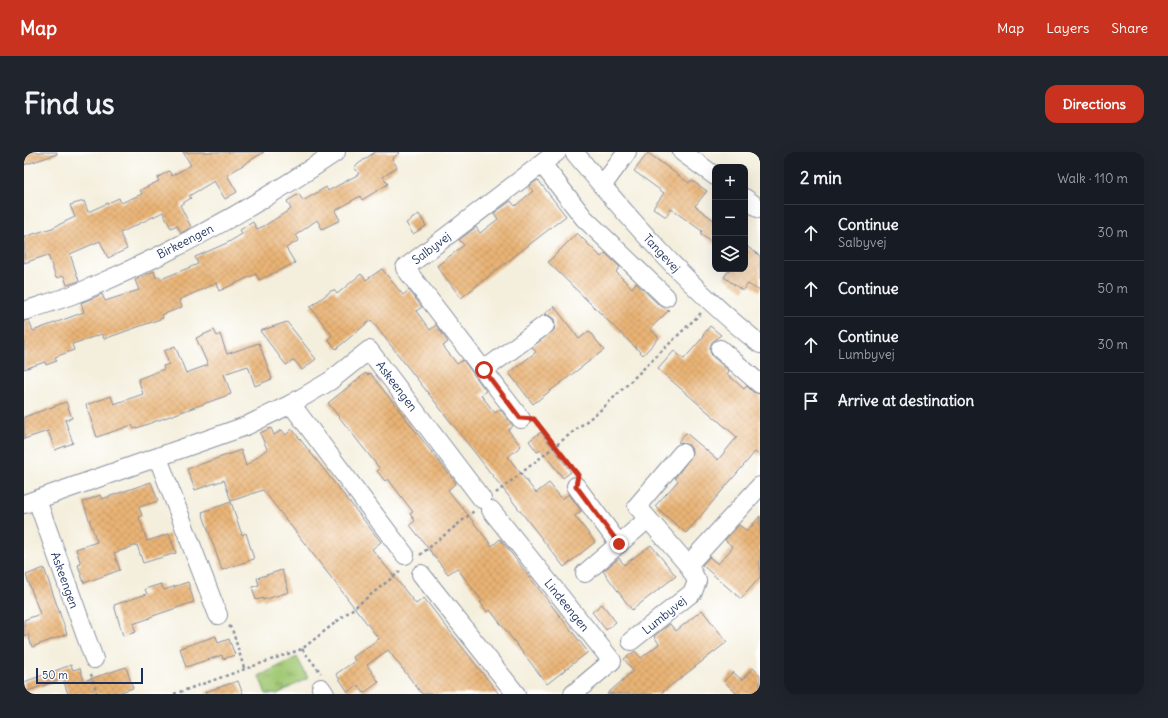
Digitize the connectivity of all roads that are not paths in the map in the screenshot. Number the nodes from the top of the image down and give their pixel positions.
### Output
1 (336, 152) edge
2 (557, 152) edge
3 (574, 152) edge
4 (627, 152) edge
5 (682, 152) edge
6 (542, 164) junction
7 (712, 174) edge
8 (602, 186) junction
9 (748, 200) edge
10 (760, 208) edge
11 (666, 297) dead end
12 (24, 311) edge
13 (546, 325) dead end
14 (760, 344) edge
15 (720, 349) dead end
16 (484, 370) junction
17 (760, 384) edge
18 (291, 404) junction
19 (520, 419) road end
20 (682, 453) dead end
21 (158, 458) junction
22 (576, 486) road end
23 (760, 486) edge
24 (30, 502) edge
25 (486, 503) joint
26 (648, 520) junction
27 (619, 544) junction
28 (688, 565) junction
29 (585, 574) dead end
30 (218, 615) road end
31 (631, 641) dead end
32 (94, 659) road end
33 (516, 694) edge
34 (574, 694) edge

1 - 12 street, Birkeengen
2 - 6 street, Salbyvej
3 - 8 street, Tangevej
4 - 8 street
5 - 7 street
6 - 11 street
6 - 16 street, Salbyvej
8 - 14 street, Tangevej
9 - 10 street
13 - 16 street
15 - 17 street
16 - 19 street, Salbyvej
18 - 21 street, Askeengen
18 - 25 street, Askeengen
18 - 33 street
20 - 26 street, Lumbyvej
21 - 24 street, Askeengen
21 - 30 street
22 - 27 street
23 - 28 street
24 - 32 street, Askeengen
25 - 34 street, Lindeengen
26 - 27 street
26 - 28 street, Lumbyvej
27 - 29 street
28 - 31 street, Lumbyvej

